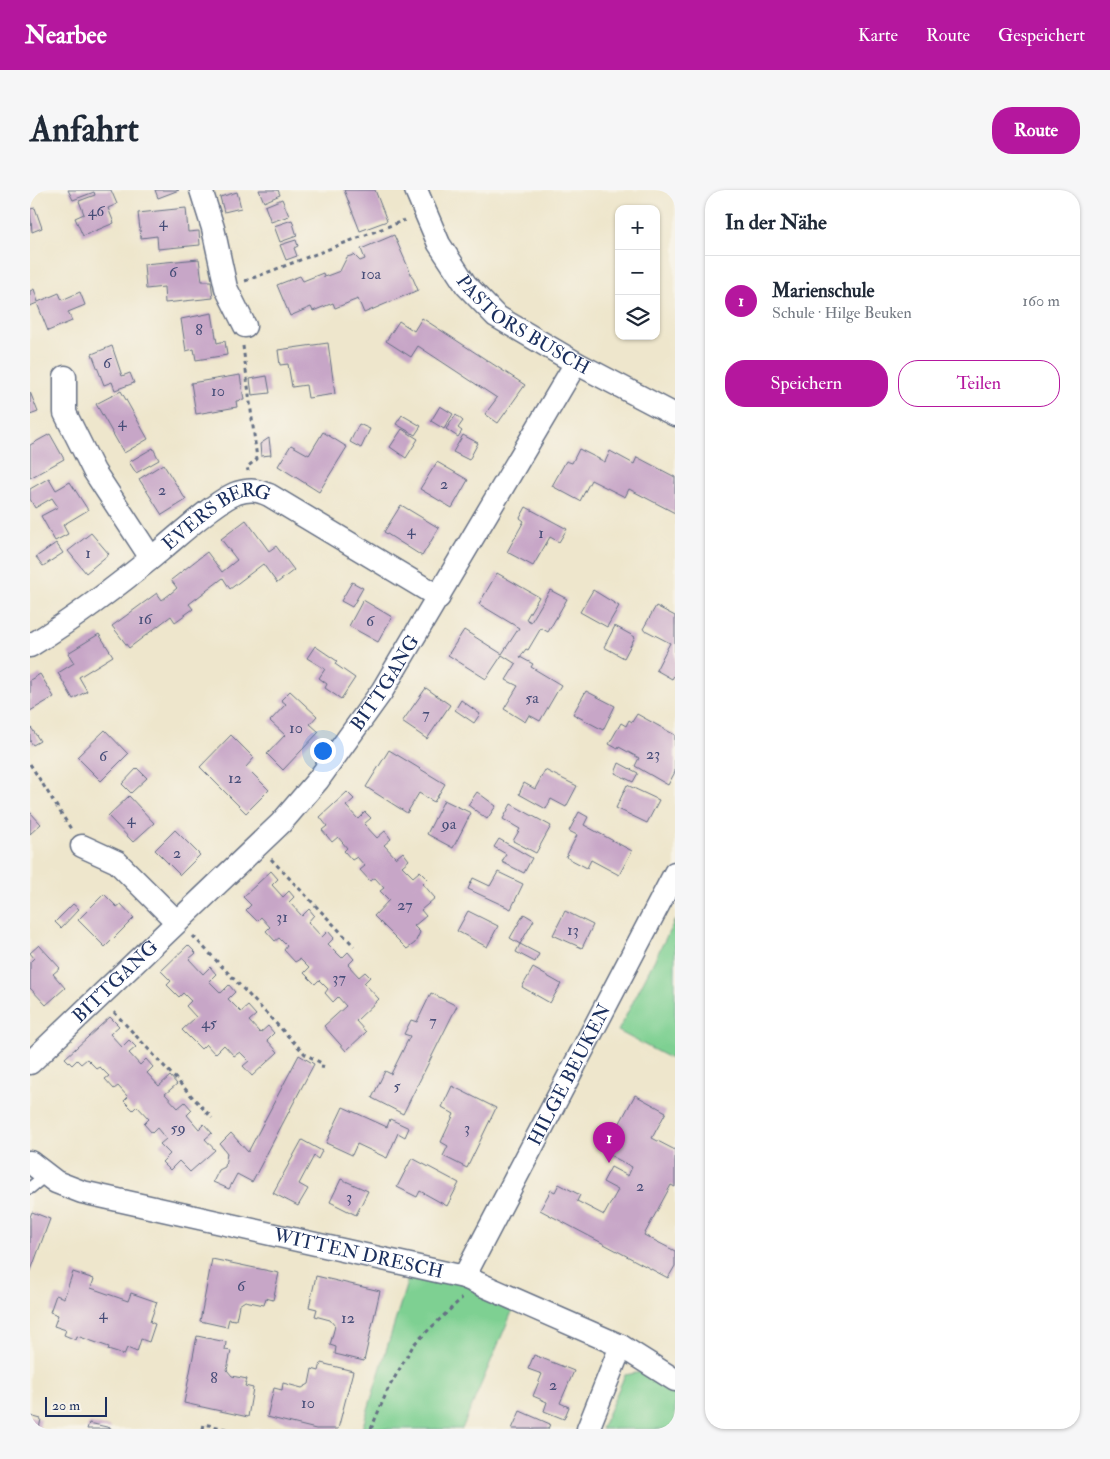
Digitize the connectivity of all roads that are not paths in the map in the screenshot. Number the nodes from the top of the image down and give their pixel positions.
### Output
1 (201, 190) edge
2 (416, 190) edge
3 (245, 326) road end
4 (576, 363) junction
5 (65, 377) dead end
6 (675, 415) edge
7 (151, 558) junction
8 (439, 597) junction
9 (30, 646) edge
10 (82, 846) road end
11 (675, 873) edge
12 (177, 922) junction
13 (30, 1063) edge
14 (35, 1175) edge
15 (470, 1280) junction
16 (621, 1346) junction
17 (675, 1380) edge
18 (588, 1429) edge

1 - 3 street
2 - 4 street, PASTORS BUSCH
4 - 6 street, PASTORS BUSCH
4 - 8 street, BITTGANG
5 - 7 street
7 - 8 street, EVERS BERG
7 - 9 street, EVERS BERG
8 - 12 street, BITTGANG
10 - 12 street
11 - 15 street, HILGE BEUKEN
12 - 13 street, BITTGANG
14 - 15 street, WITTEN DRESCH
15 - 16 street, WITTEN DRESCH
16 - 17 street, WITTEN DRESCH
16 - 18 street

